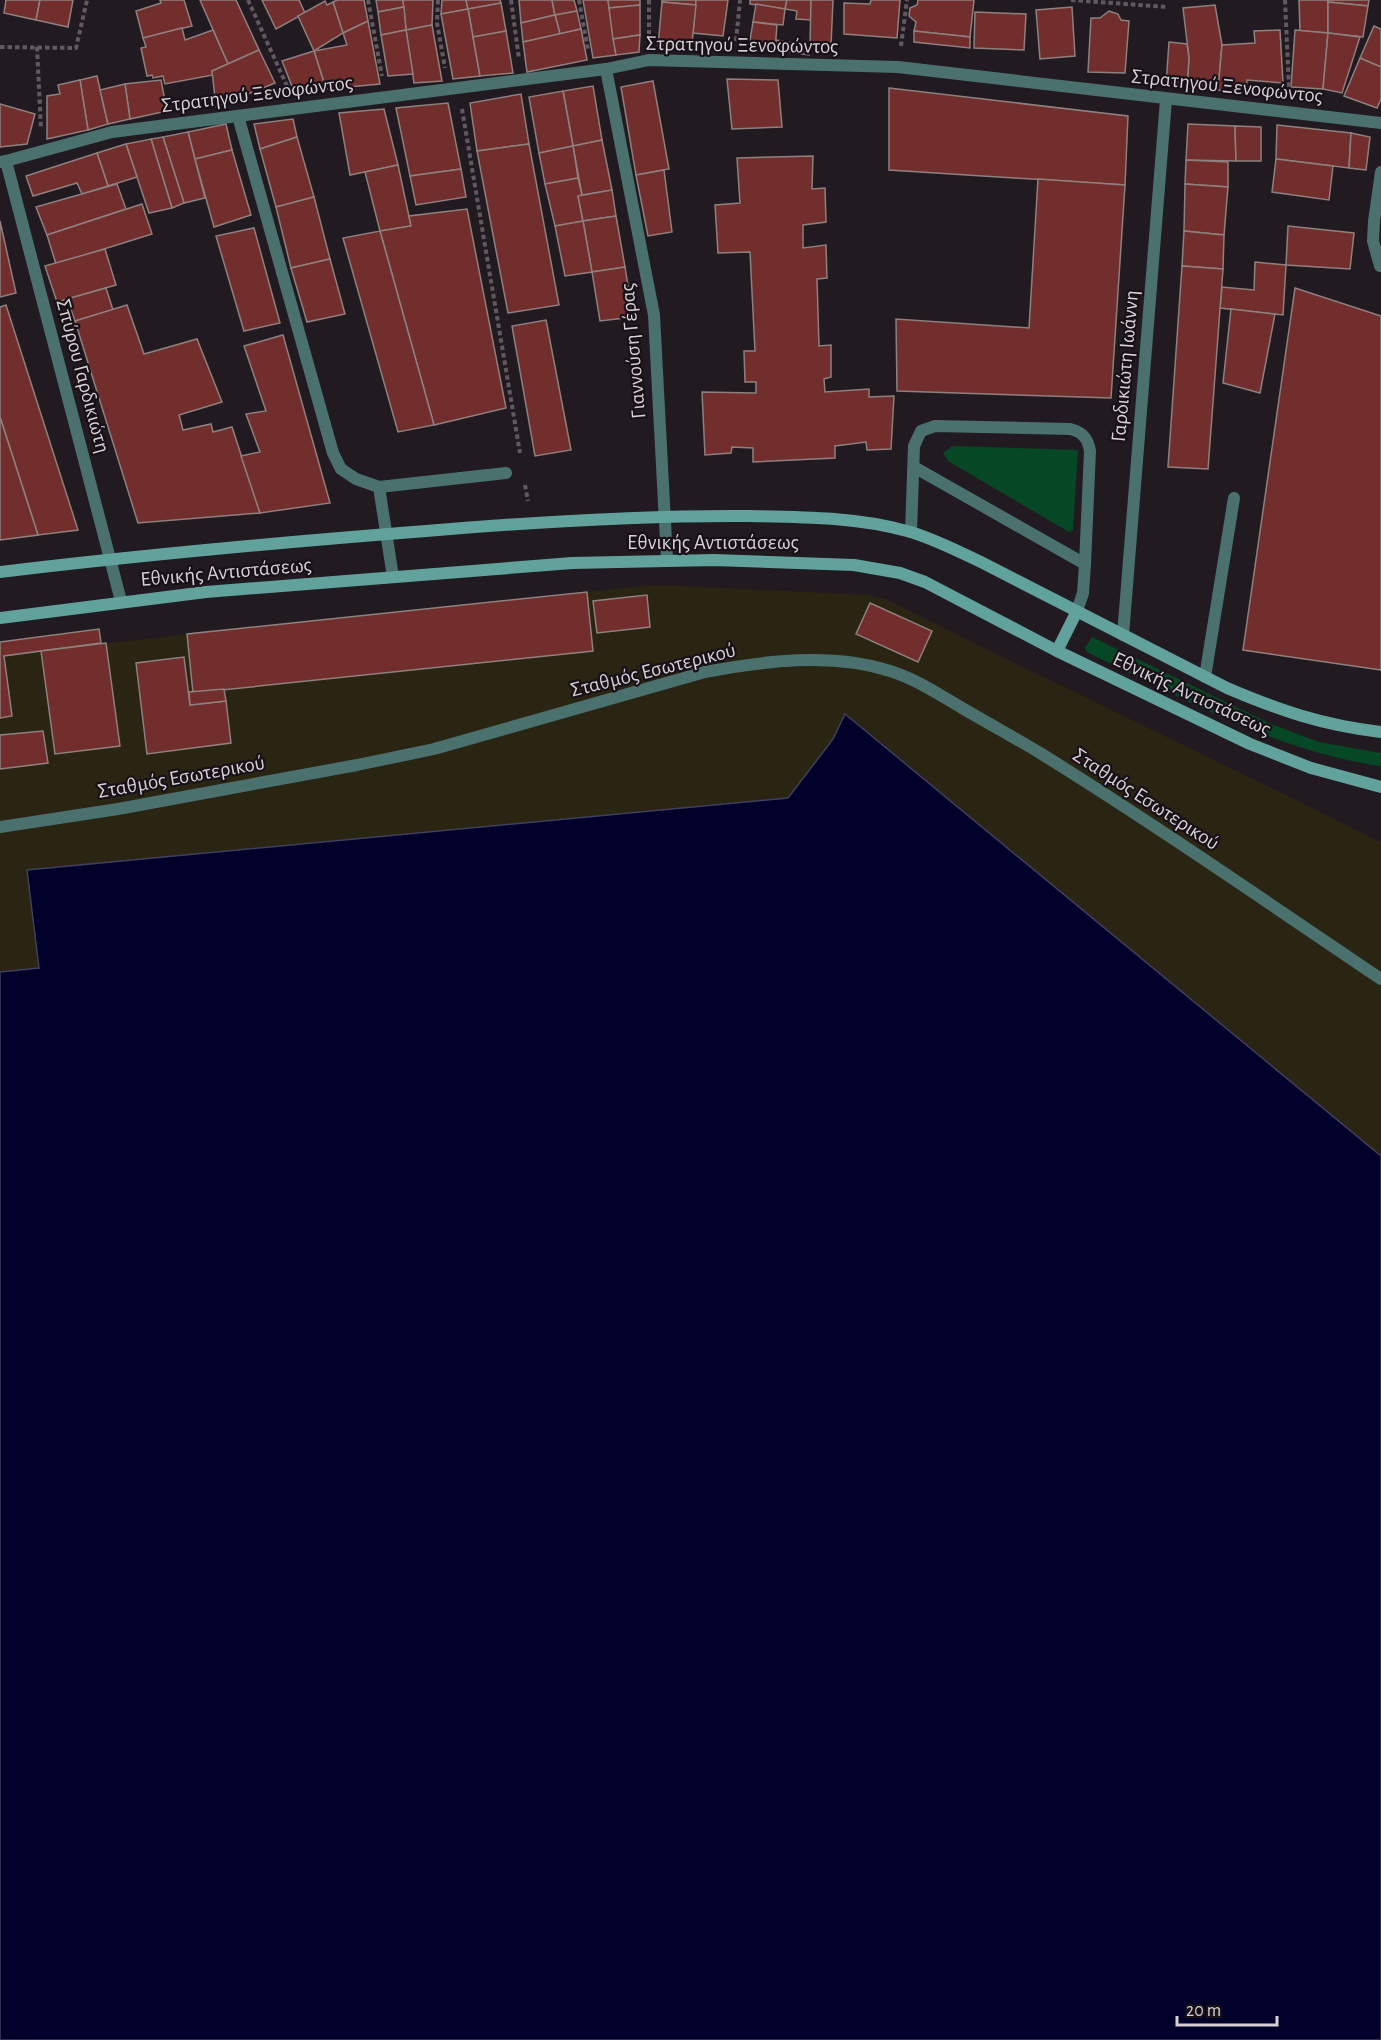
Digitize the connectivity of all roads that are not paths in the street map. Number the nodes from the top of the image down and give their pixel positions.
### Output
1 (606, 69) junction
2 (1166, 100) junction
3 (238, 116) junction
4 (1381, 123) edge
5 (3, 162) edge
6 (1381, 172) edge
7 (1380, 266) edge
8 (914, 467) junction
9 (506, 473) dead end
10 (379, 487) junction
11 (1234, 498) dead end
12 (665, 517) junction
13 (911, 532) junction
14 (387, 534) junction
15 (110, 559) junction
16 (667, 560) junction
17 (1085, 564) junction
18 (0, 572) edge
19 (393, 577) junction
20 (121, 602) junction
21 (1077, 611) junction
22 (0, 618) edge
23 (1123, 635) junction
24 (1057, 651) junction
25 (1205, 677) junction
26 (1381, 732) edge
27 (1380, 787) edge
28 (0, 827) edge
29 (1381, 979) edge

1 - 2 street, Στρατηγού Ξενοφώντος
1 - 3 street, Στρατηγού Ξενοφώντος
1 - 12 street, Γιαννούση Γέρας
2 - 4 street, Στρατηγού Ξενοφώντος
2 - 23 street, Γαρδικιώτη Ιωάννη
3 - 5 street, Στρατηγού Ξενοφώντος
3 - 10 street
5 - 15 street, Σπύρου Γαρδικιώτη
6 - 7 street
8 - 13 street
8 - 17 street
8 - 17 street
9 - 10 street
10 - 14 street
11 - 25 street
12 - 13 main road, Εθνικής Αντιστάσεως
12 - 14 main road, Εθνικής Αντιστάσεως
12 - 16 street, Γιαννούση Γέρας
13 - 21 main road, Εθνικής Αντιστάσεως
14 - 15 main road, Εθνικής Αντιστάσεως
14 - 19 street
15 - 18 main road, Εθνικής Αντιστάσεως
15 - 20 street, Σπύρου Γαρδικιώτη
16 - 19 main road, Εθνικής Αντιστάσεως
16 - 24 main road, Εθνικής Αντιστάσεως
17 - 21 street
19 - 20 main road, Εθνικής Αντιστάσεως
20 - 22 main road, Εθνικής Αντιστάσεως
21 - 23 main road, Εθνικής Αντιστάσεως
21 - 24 main road
23 - 25 main road, Εθνικής Αντιστάσεως
24 - 27 main road, Εθνικής Αντιστάσεως
25 - 26 main road, Εθνικής Αντιστάσεως
28 - 29 street, Σταθμός Εσωτερικού

